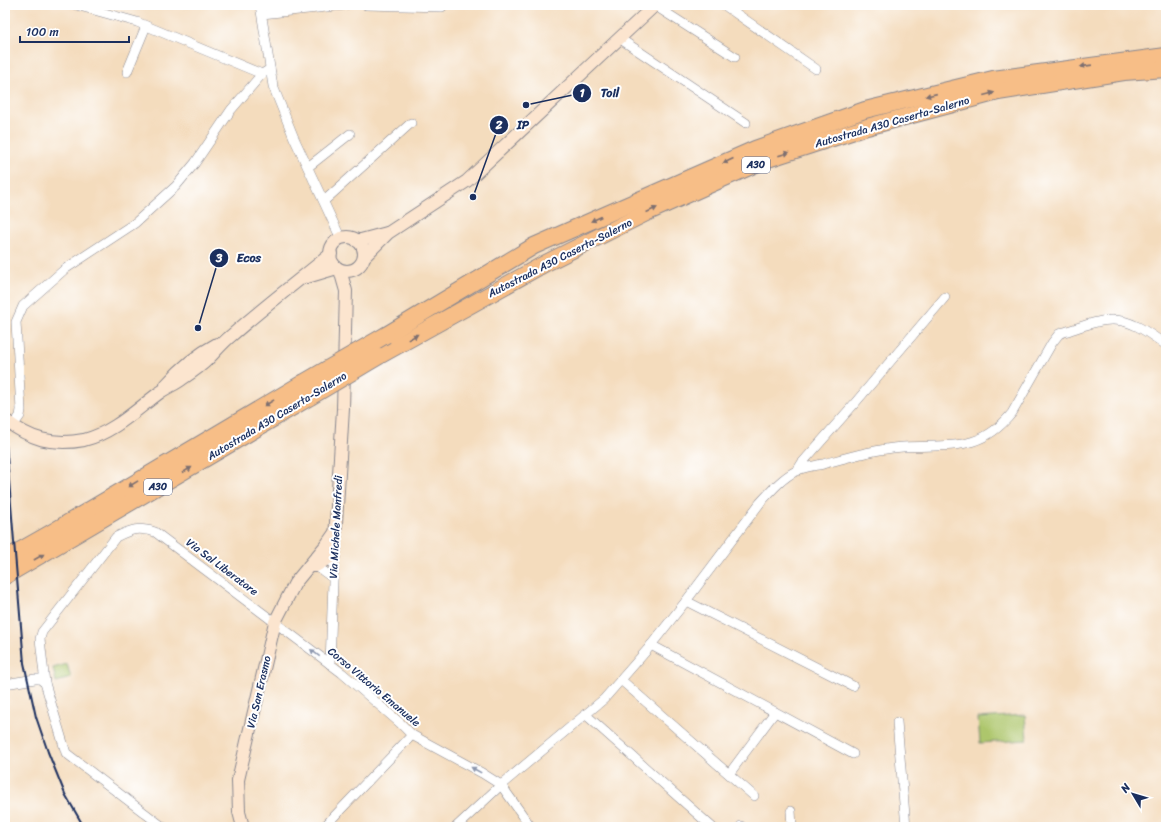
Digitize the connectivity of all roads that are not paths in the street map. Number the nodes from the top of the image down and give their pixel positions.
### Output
1 (76, 5) edge
2 (345, 5) edge
3 (366, 5) edge
4 (655, 5) edge
5 (724, 5) edge
6 (442, 7) dead end
7 (261, 10) edge
8 (146, 26) junction
9 (620, 38) junction
10 (1166, 56) edge
11 (735, 58) dead end
12 (270, 68) junction
13 (816, 69) dead end
14 (1166, 69) edge
15 (127, 72) dead end
16 (262, 74) junction
17 (411, 123) dead end
18 (746, 123) dead end
19 (350, 134) dead end
20 (308, 167) junction
21 (324, 201) junction
22 (388, 233) junction
23 (341, 239) junction
24 (357, 241) junction
25 (330, 254) junction
26 (364, 257) junction
27 (339, 269) junction
28 (355, 269) junction
29 (297, 282) junction
30 (346, 291) junction
31 (945, 297) dead end
32 (1166, 345) edge
33 (306, 390) junction
34 (12, 426) edge
35 (797, 471) junction
36 (334, 534) junction
37 (320, 554) junction
38 (334, 555) junction
39 (5, 559) edge
40 (312, 566) junction
41 (5, 576) edge
42 (333, 578) junction
43 (686, 601) junction
44 (275, 622) junction
45 (651, 645) junction
46 (330, 664) junction
47 (621, 680) junction
48 (46, 683) junction
49 (5, 684) edge
50 (853, 686) dead end
51 (775, 712) junction
52 (585, 714) junction
53 (897, 722) dead end
54 (412, 735) junction
55 (853, 754) dead end
56 (729, 774) junction
57 (501, 785) junction
58 (754, 796) dead end
59 (791, 811) dead end
60 (163, 827) edge
61 (243, 827) edge
62 (324, 827) edge
63 (456, 827) edge
64 (531, 827) edge
65 (712, 827) edge
66 (792, 827) edge
67 (906, 827) edge

1 - 8 street
2 - 7 street
3 - 6 street
4 - 9 main road
4 - 11 street
5 - 13 street
7 - 12 street
8 - 15 street
8 - 16 street
9 - 18 street
9 - 22 main road
10 -> 33 highway, Autostrada A30 Caserta-Salerno / A30, bridge
12 - 16 street
12 - 20 street
33 -> 14 highway, Autostrada A30 Caserta-Salerno / A30, bridge
16 - 34 street
17 - 21 street
19 - 20 street
20 - 21 street
21 - 23 street
22 - 24 main road
22 - 26 main road
23 - 24 main road
23 - 25 main road
24 - 26 main road
25 - 27 main road
25 - 29 main road
26 - 28 main road
27 - 28 main road
27 - 29 main road
27 - 30 main road
28 - 30 main road
29 - 34 main road
30 - 36 main road, Via Michele Manfredi
31 - 35 street
32 - 35 street
33 -> 39 highway, Autostrada A30 Caserta-Salerno / A30
41 -> 33 highway, Autostrada A30 Caserta-Salerno / A30
35 - 43 street
36 - 37 main road, Via San Erasmo
36 - 38 main road, Via Michele Manfredi
37 - 38 street
37 - 40 main road, Via San Erasmo
38 - 40 main road, Via San Erasmo
38 - 42 street, Via Michele Manfredi
40 - 42 street
40 - 44 main road, Via San Erasmo
42 - 46 street, Via Michele Manfredi
43 - 45 street
43 - 50 street
46 -> 44 street, Corso Vittorio Emanuele
44 - 48 street, Via Sal Liberatore
44 - 61 main road, Via San Erasmo
45 - 47 street
45 - 51 street
46 - 54 street, Corso Vittorio Emanuele
47 - 52 street
47 - 56 street
48 - 49 street
48 - 60 street
51 - 55 street
51 - 56 street
52 - 57 street
52 - 65 street
53 - 67 street
57 -> 54 street, Corso Vittorio Emanuele
54 - 62 street
56 - 58 street
57 - 63 street
57 - 64 street, Corso Vittorio Emanuele
59 - 66 street

